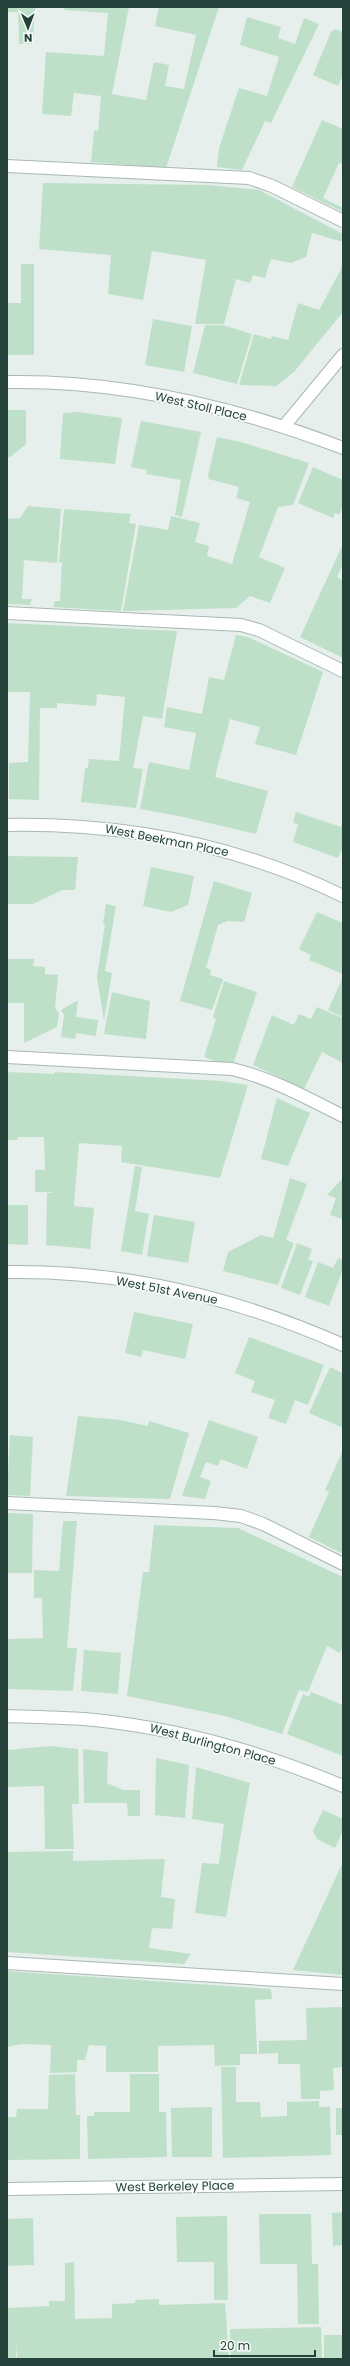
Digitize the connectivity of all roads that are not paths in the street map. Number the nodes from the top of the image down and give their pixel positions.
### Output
1 (7, 166) edge
2 (343, 221) edge
3 (343, 355) edge
4 (7, 382) edge
5 (285, 425) junction
6 (343, 448) edge
7 (7, 613) edge
8 (343, 671) edge
9 (7, 825) edge
10 (343, 896) edge
11 (7, 1057) edge
12 (343, 1116) edge
13 (7, 1272) edge
14 (343, 1345) edge
15 (7, 1503) edge
16 (343, 1564) edge
17 (7, 1716) edge
18 (343, 1786) edge
19 (7, 1963) edge
20 (343, 1984) edge
21 (343, 2184) edge
22 (7, 2189) edge

1 - 2 street
3 - 5 street
4 - 5 street, West Stoll Place
5 - 6 street, West Stoll Place
7 - 8 street
9 - 10 street, West Beekman Place
11 - 12 street
13 - 14 street, West 51st Avenue
15 - 16 street
17 - 18 street, West Burlington Place
19 - 20 street
21 - 22 street, West Berkeley Place

